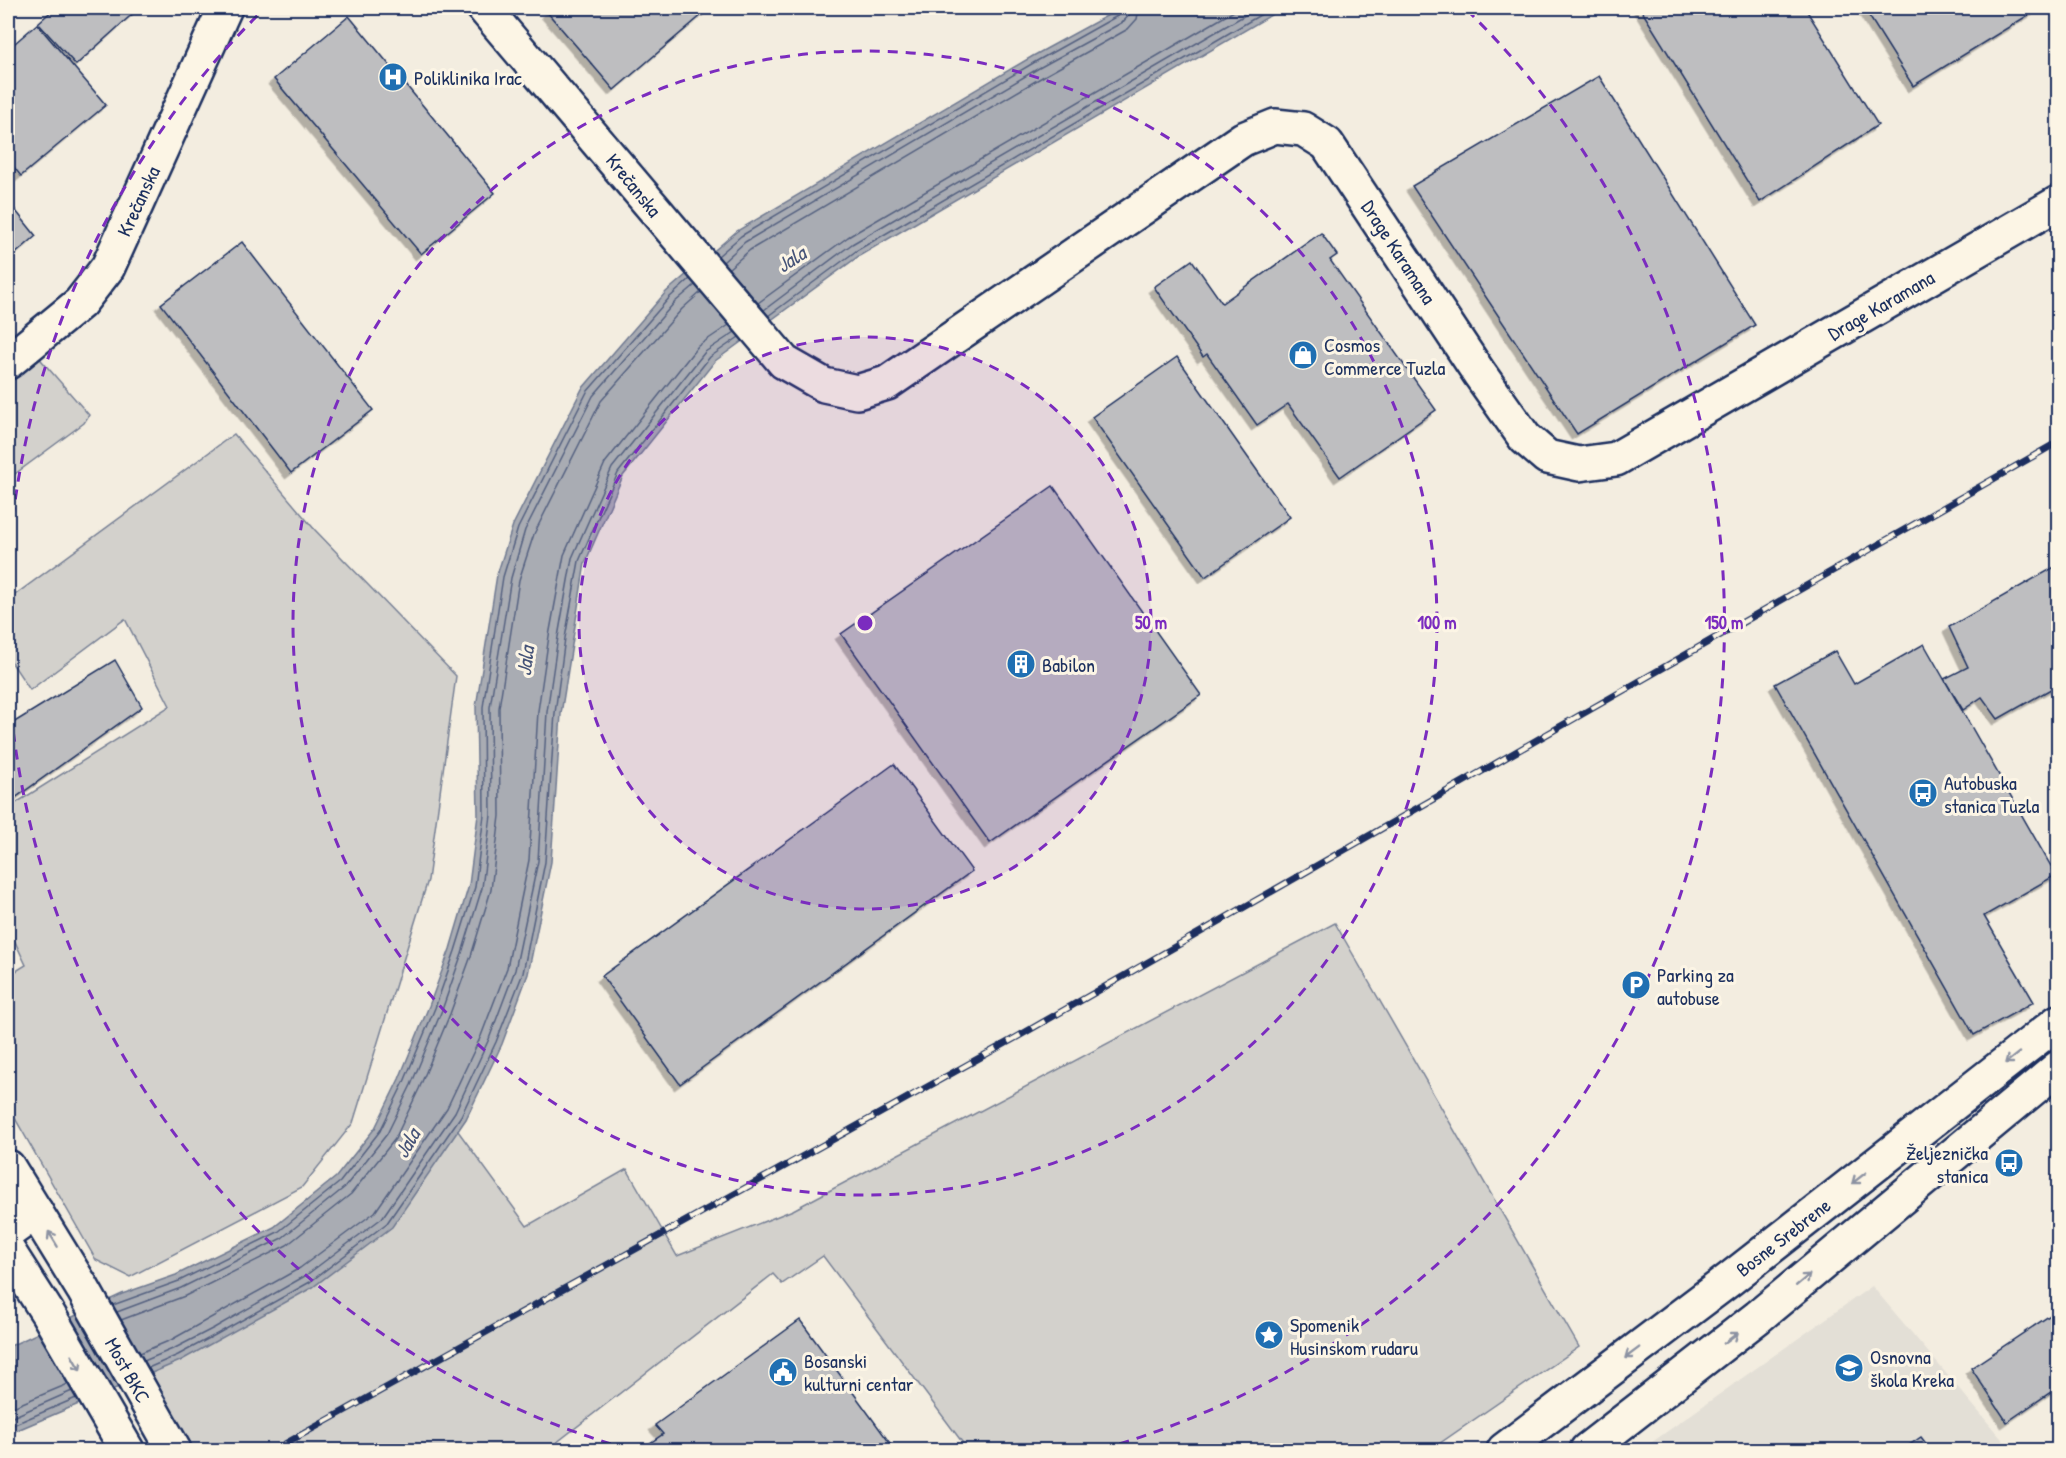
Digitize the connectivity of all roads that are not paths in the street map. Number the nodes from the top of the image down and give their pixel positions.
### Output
1 (225, 8) edge
2 (484, 8) edge
3 (2058, 203) edge
4 (8, 362) edge
5 (784, 362) joint
6 (2058, 1022) edge
7 (2058, 1068) edge
8 (8, 1167) edge
9 (36, 1212) junction
10 (8, 1232) edge
11 (8, 1251) edge
12 (127, 1450) edge
13 (174, 1450) edge
14 (1504, 1450) edge
15 (1587, 1450) edge

1 - 4 street, Krečanska
2 - 5 street, Krečanska
3 - 5 street, Drage Karamana
6 -> 14 street, Bosne Srebrene
15 -> 7 street
8 - 9 street, Most BKC
9 - 10 street
13 -> 9 street, Most BKC
11 -> 12 street, Most BKC

